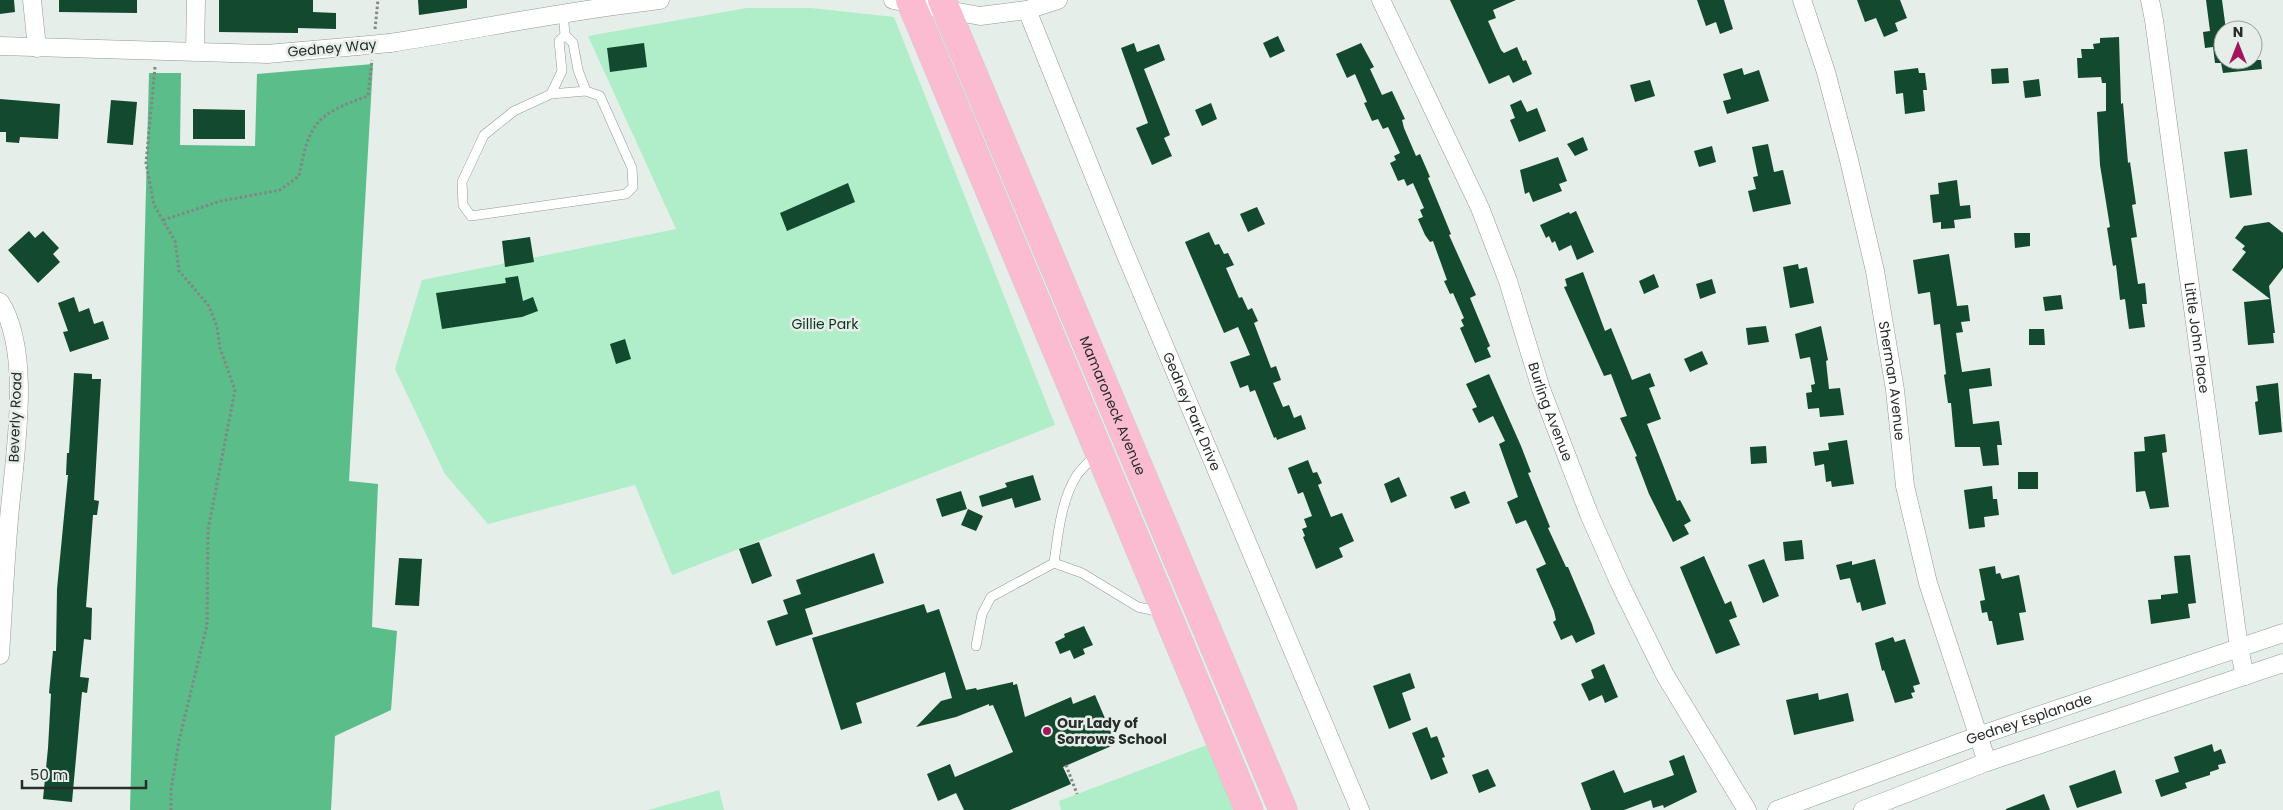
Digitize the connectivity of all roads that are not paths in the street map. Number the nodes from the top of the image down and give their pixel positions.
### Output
1 (32, 0) edge
2 (196, 0) edge
3 (660, 0) edge
4 (1058, 0) edge
5 (1381, 0) edge
6 (1802, 0) edge
7 (2150, 0) edge
8 (905, 1) edge
9 (944, 5) edge
10 (555, 9) edge
11 (1027, 10) junction
12 (565, 35) junction
13 (0, 46) edge
14 (37, 48) junction
15 (195, 50) junction
16 (586, 91) junction
17 (550, 94) junction
18 (0, 302) edge
19 (1100, 451) junction
20 (1054, 563) junction
21 (1168, 614) junction
22 (2283, 633) edge
23 (976, 646) dead end
24 (2239, 648) junction
25 (0, 656) edge
26 (2283, 663) edge
27 (2245, 676) junction
28 (1978, 736) junction
29 (1987, 762) junction
30 (1249, 810) edge
31 (1283, 810) edge
32 (1360, 810) edge
33 (1747, 810) edge
34 (1777, 810) edge
35 (1863, 810) edge

1 - 14 street
2 - 15 street
3 - 10 street, Gedney Way
4 - 11 street
5 - 33 street, Burling Avenue
6 - 28 street, Sherman Avenue
7 - 24 street, Little John Place
8 - 9 street
8 - 19 main road, Mamaroneck Avenue
9 - 11 street
9 - 31 main road, Mamaroneck Avenue
10 - 12 lane
10 - 15 street, Gedney Way
11 - 32 street, Gedney Park Drive
12 - 16 lane
12 - 17 lane
13 - 14 street, Gedney Way
14 - 15 street, Gedney Way
16 - 17 lane
16 - 17 lane
18 - 25 street, Beverly Road
19 - 20 lane
19 - 21 main road, Mamaroneck Avenue
20 - 21 lane
20 - 23 lane
21 - 30 main road, Mamaroneck Avenue
22 - 24 street, Gedney Esplanade
24 - 27 street, Little John Place
24 - 28 street, Gedney Esplanade
26 - 27 street, Gedney Esplanade
27 - 29 street, Gedney Esplanade
28 - 29 street, Sherman Avenue
28 - 34 street, Gedney Esplanade
29 - 35 street, Gedney Esplanade

